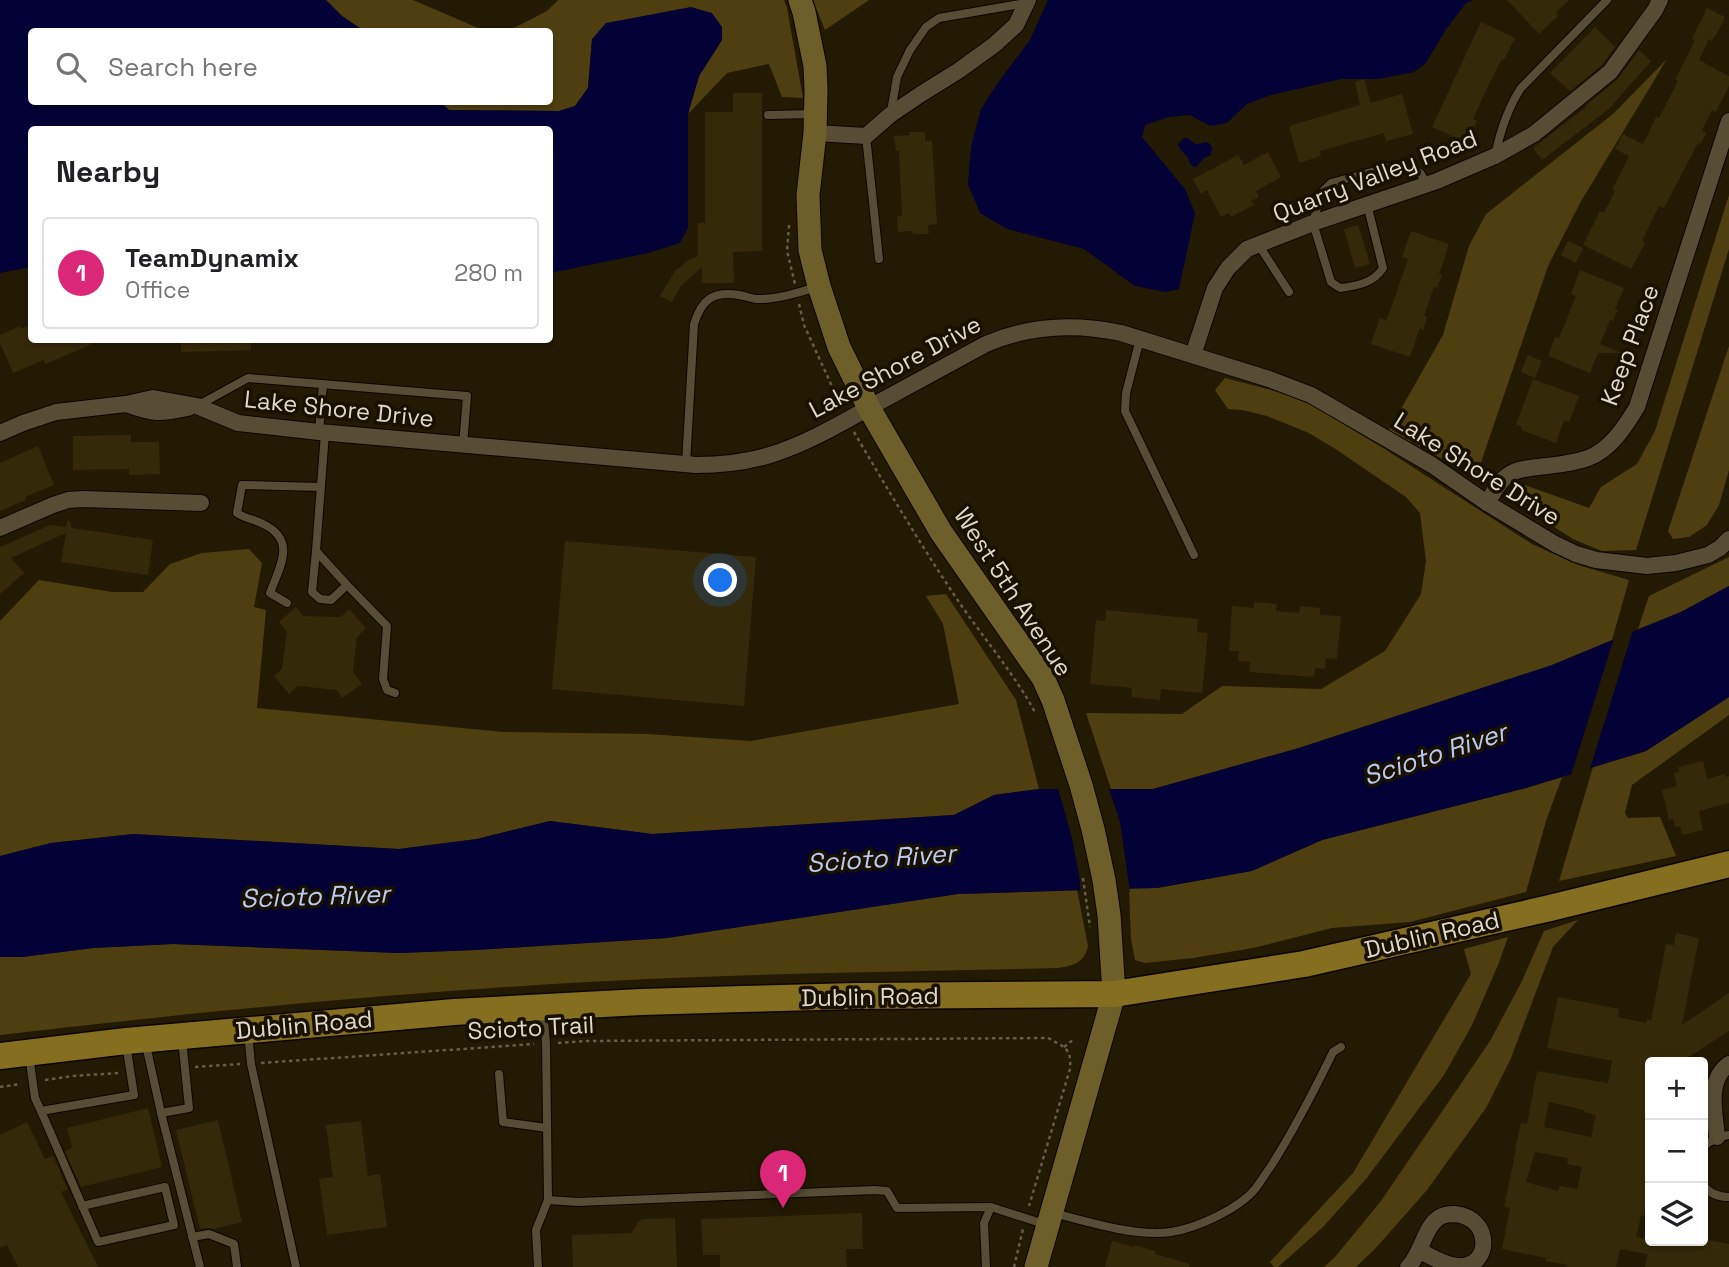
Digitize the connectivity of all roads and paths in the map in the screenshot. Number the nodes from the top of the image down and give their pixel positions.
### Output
1 (800, 0) edge
2 (1607, 0) edge
3 (1660, 0) edge
4 (1027, 2) edge
5 (768, 115) dead end
6 (890, 115) junction
7 (1729, 121) edge
8 (815, 124) junction
9 (866, 136) junction
10 (1495, 156) junction
11 (1427, 184) junction
12 (1367, 204) junction
13 (1313, 223) junction
14 (1258, 244) junction
15 (879, 259) dead end
16 (819, 286) junction
17 (1289, 292) dead end
18 (1140, 339) junction
19 (1193, 355) junction
20 (323, 384) junction
21 (197, 406) junction
22 (869, 408) junction
23 (322, 432) junction
24 (0, 433) edge
25 (463, 445) junction
26 (686, 464) junction
27 (320, 487) junction
28 (201, 503) dead end
29 (1487, 503) junction
30 (0, 528) edge
31 (1729, 540) edge
32 (316, 551) junction
33 (1194, 555) dead end
34 (347, 585) junction
35 (288, 603) dead end
36 (395, 693) dead end
37 (1729, 864) edge
38 (1082, 869) dead end
39 (1100, 935) junction
40 (1114, 994) junction
41 (543, 1007) junction
42 (248, 1029) junction
43 (182, 1036) junction
44 (1074, 1039) dead end
45 (135, 1040) junction
46 (546, 1043) junction
47 (1064, 1047) junction
48 (1341, 1047) dead end
49 (29, 1052) junction
50 (0, 1056) edge
51 (251, 1064) junction
52 (1729, 1064) edge
53 (184, 1068) junction
54 (130, 1072) junction
55 (499, 1074) dead end
56 (33, 1082) junction
57 (0, 1087) edge
58 (41, 1111) junction
59 (161, 1113) junction
60 (547, 1128) junction
61 (1723, 1136) edge
62 (1708, 1190) edge
63 (1729, 1197) edge
64 (548, 1200) junction
65 (82, 1206) junction
66 (991, 1207) junction
67 (1026, 1218) junction
68 (1050, 1219) junction
69 (192, 1237) junction
70 (1420, 1251) dead end
71 (200, 1267) edge
72 (237, 1267) edge
73 (296, 1267) edge
74 (538, 1267) edge
75 (986, 1267) edge
76 (1014, 1267) edge
77 (1036, 1267) edge
78 (1408, 1267) edge

1 - 8 main road, West 5th Avenue
2 - 10 lane
3 - 10 street, Quarry Valley Road
4 - 6 street
4 - 6 lane
5 - 8 lane
6 - 9 street
7 - 29 street, Keep Place
8 - 9 street
8 - 16 main road, West 5th Avenue
9 - 15 lane
10 - 11 street, Quarry Valley Road
11 - 12 street, Quarry Valley Road
11 - 13 lane
12 - 13 street, Quarry Valley Road
12 - 13 lane
13 - 14 street, Quarry Valley Road
14 - 17 lane
14 - 19 street, Quarry Valley Road
16 - 22 main road, West 5th Avenue
16 - 26 lane
18 - 19 street, Lake Shore Drive
18 - 22 street, Lake Shore Drive
18 - 33 lane
19 - 29 street, Lake Shore Drive
20 - 21 lane
20 - 23 lane
20 - 25 lane
21 - 23 street, Lake Shore Drive
21 - 24 street
22 - 26 street, Lake Shore Drive
22 - 39 main road, West 5th Avenue
23 - 25 street, Lake Shore Drive
23 - 27 lane
25 - 26 street, Lake Shore Drive
27 - 32 lane
27 - 35 lane
28 - 30 street
29 - 31 street, Lake Shore Drive
32 - 34 lane
32 - 34 lane
34 - 36 lane
37 - 40 main road, Dublin Road
38 - 39 path
39 - 40 main road, West 5th Avenue
40 - 41 main road, Dublin Road
40 - 68 main road, West 5th Avenue
41 - 42 main road, Dublin Road
41 - 46 lane
42 - 43 main road, Dublin Road
42 - 51 lane
43 - 45 main road, Dublin Road
43 - 53 lane
44 - 47 path
45 - 49 main road, Dublin Road
45 - 54 lane
45 - 59 lane
46 - 47 path, Scioto Trail
46 - 51 path, Scioto Trail
46 - 60 lane
47 - 67 path
48 - 68 lane
49 - 50 main road, Dublin Road
49 - 56 lane
51 - 53 path, Scioto Trail
51 - 73 lane
52 - 61 street
53 - 59 lane
54 - 56 path
54 - 58 lane
55 - 60 lane
56 - 57 path
56 - 58 lane
58 - 65 lane
59 - 69 lane
60 - 64 lane
62 - 63 lane
64 - 66 lane
64 - 74 lane
65 - 65 lane
66 - 67 lane
66 - 75 lane
67 - 68 lane
67 - 76 path
68 - 77 main road, West 5th Avenue
69 - 71 lane
69 - 72 lane
70 - 78 street

